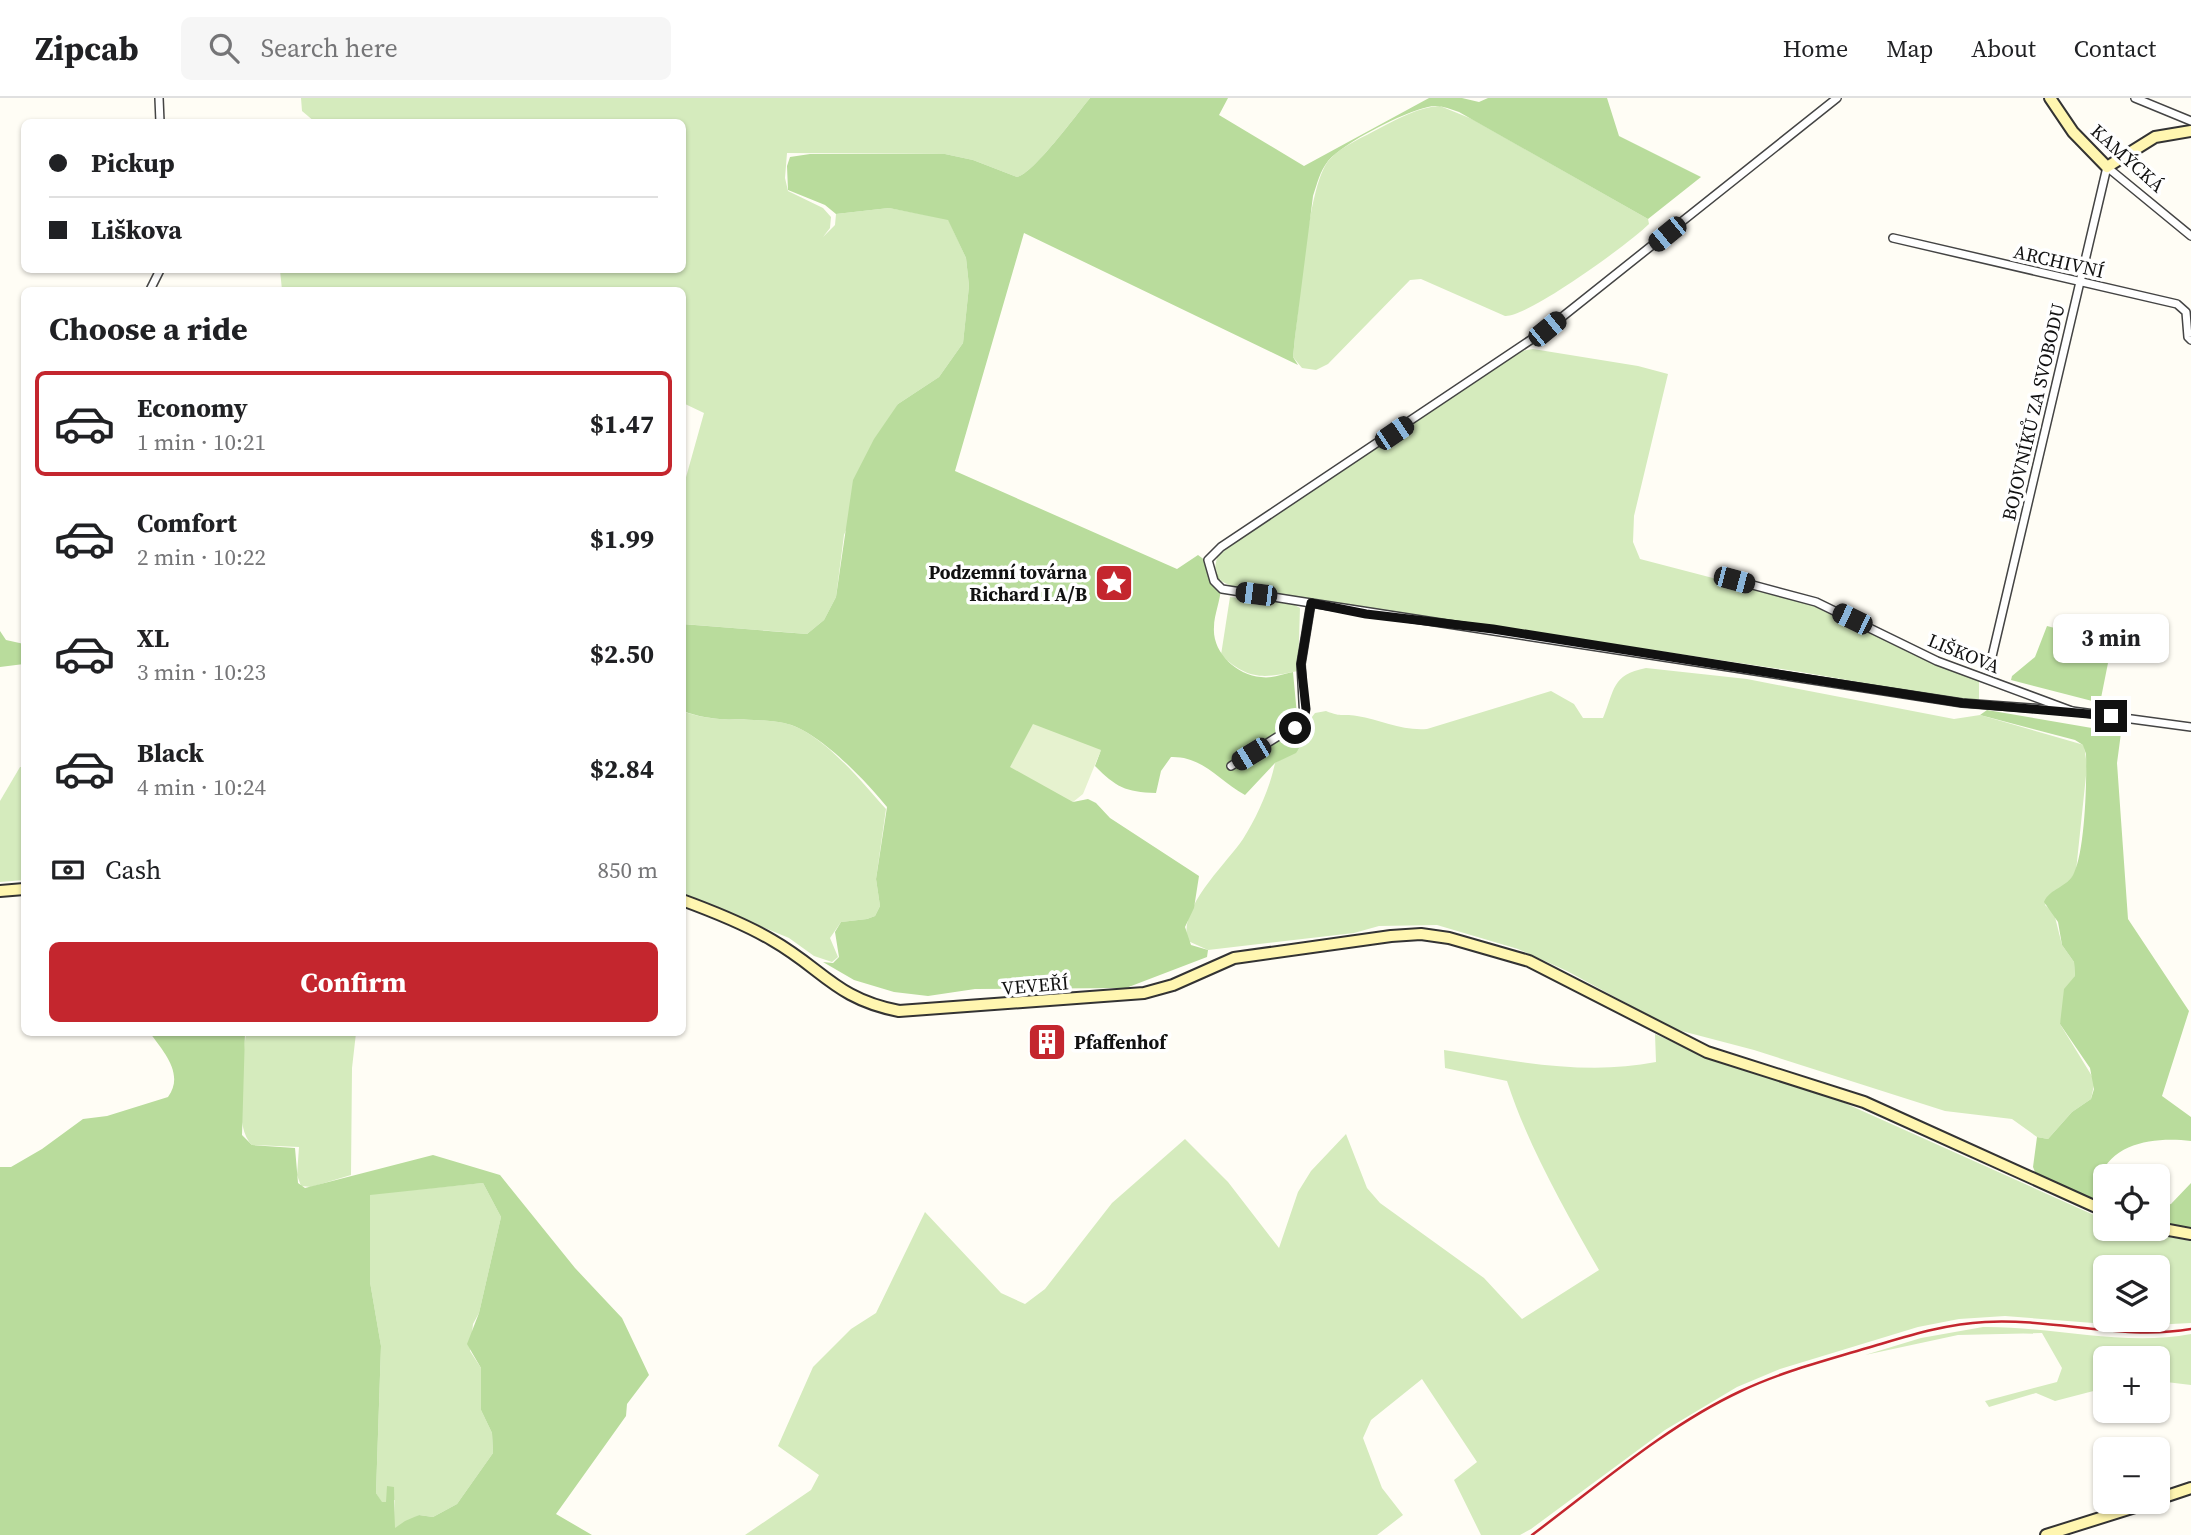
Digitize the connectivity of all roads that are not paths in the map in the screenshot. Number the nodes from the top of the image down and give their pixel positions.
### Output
1 (159, 98) edge
2 (1837, 98) edge
3 (2050, 98) edge
4 (2134, 98) edge
5 (160, 119) edge
6 (2191, 121) edge
7 (2191, 131) edge
8 (2107, 167) junction
9 (2191, 236) edge
10 (1893, 238) dead end
11 (2080, 282) junction
12 (2191, 340) edge
13 (1734, 580) dead end
14 (1311, 603) junction
15 (1990, 665) dead end
16 (2072, 711) junction
17 (2191, 727) edge
18 (1231, 766) dead end
19 (21, 890) edge
20 (0, 891) edge
21 (686, 902) edge
22 (2093, 1206) edge
23 (2170, 1230) edge
24 (2191, 1234) edge
25 (2191, 1488) edge
26 (2170, 1495) edge
27 (2113, 1514) edge
28 (2046, 1535) edge

1 - 5 street
2 - 14 street
3 - 8 street, KAMÝCKÁ
4 - 6 street
7 - 8 street
8 - 9 street, KAMÝCKÁ
8 - 11 street, BOJOVNÍKŮ ZA SVOBODU
10 - 11 street, ARCHIVNÍ
11 - 12 street, ARCHIVNÍ
11 - 15 street, BOJOVNÍKŮ ZA SVOBODU
13 - 16 street, LIŠKOVA
14 - 16 street
14 - 18 street
16 - 17 street, LIŠKOVA
19 - 20 street
21 - 22 street, VEVEŘÍ
23 - 24 street
25 - 26 street
27 - 28 street

